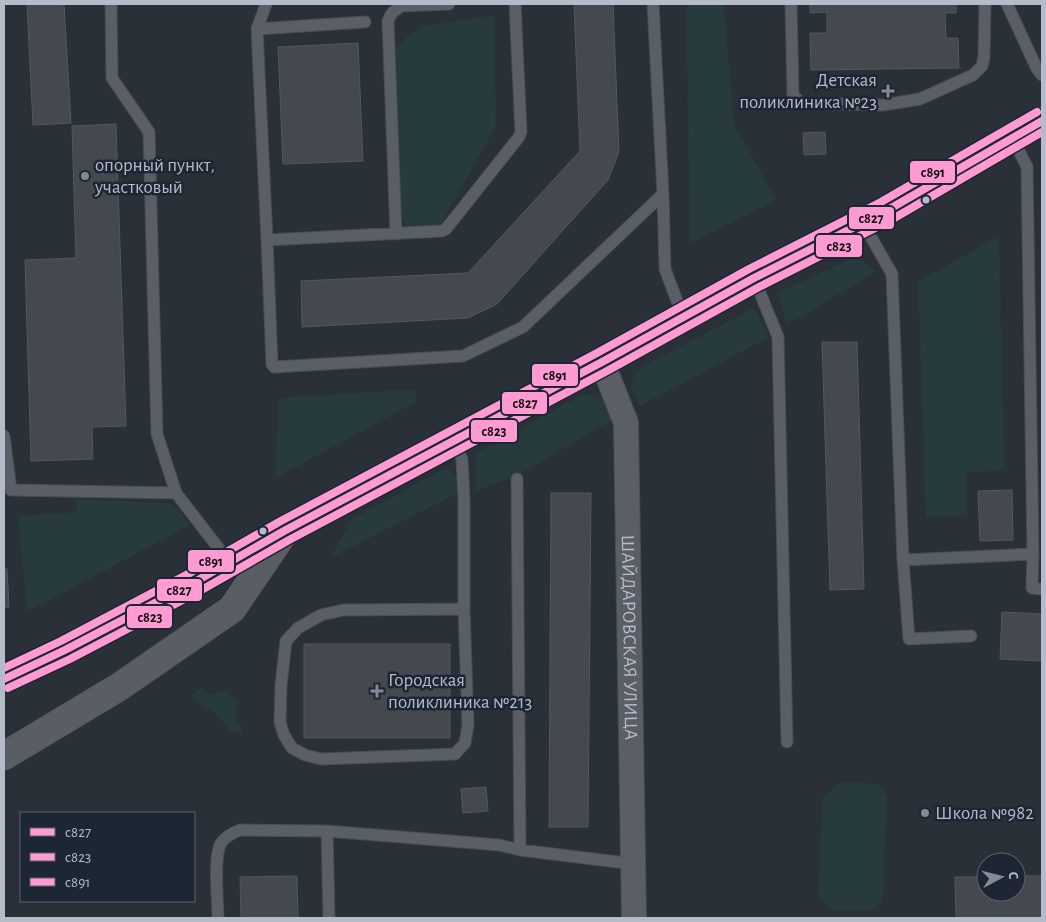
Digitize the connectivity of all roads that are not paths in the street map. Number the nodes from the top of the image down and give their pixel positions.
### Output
1 (111, 4) edge
2 (266, 4) edge
3 (449, 4) edge
4 (515, 4) edge
5 (653, 4) edge
6 (791, 4) edge
7 (985, 4) edge
8 (1007, 4) edge
9 (365, 22) dead end
10 (257, 29) junction
11 (1042, 75) edge
12 (1042, 121) edge
13 (1013, 139) junction
14 (663, 194) junction
15 (863, 223) junction
16 (396, 234) junction
17 (267, 240) junction
18 (754, 278) junction
19 (683, 318) junction
20 (602, 362) junction
21 (4, 436) edge
22 (455, 441) junction
23 (517, 479) dead end
24 (176, 493) junction
25 (284, 531) junction
26 (1033, 554) junction
27 (903, 560) junction
28 (230, 563) junction
29 (1042, 589) edge
30 (464, 609) junction
31 (971, 636) dead end
32 (4, 679) edge
33 (787, 742) dead end
34 (4, 756) edge
35 (327, 831) junction
36 (520, 850) junction
37 (634, 864) junction
38 (218, 918) edge
39 (329, 918) edge
40 (634, 918) edge

1 - 24 lane
2 - 10 lane
3 - 16 lane
4 - 16 lane
5 - 14 lane
6 - 7 lane
8 - 11 lane
9 - 10 lane
10 - 17 lane
12 - 13 main road
13 - 15 main road
13 - 26 lane
14 - 17 lane
14 - 19 lane
15 - 18 main road
15 - 27 lane
16 - 17 lane
18 - 19 main road
18 - 33 lane
19 - 20 main road
20 - 22 main road
20 - 37 street, ШАЙДАРОВСКАЯ УЛИЦА
21 - 24 lane
22 - 25 main road
22 - 30 lane
23 - 36 lane
24 - 28 lane
25 - 28 main road
25 - 34 main road
26 - 27 lane
26 - 29 lane
27 - 31 lane
28 - 32 main road
30 - 30 lane
35 - 36 lane
35 - 38 lane
35 - 39 lane
36 - 37 lane
37 - 40 street, ШАЙДАРОВСКАЯ УЛИЦА

